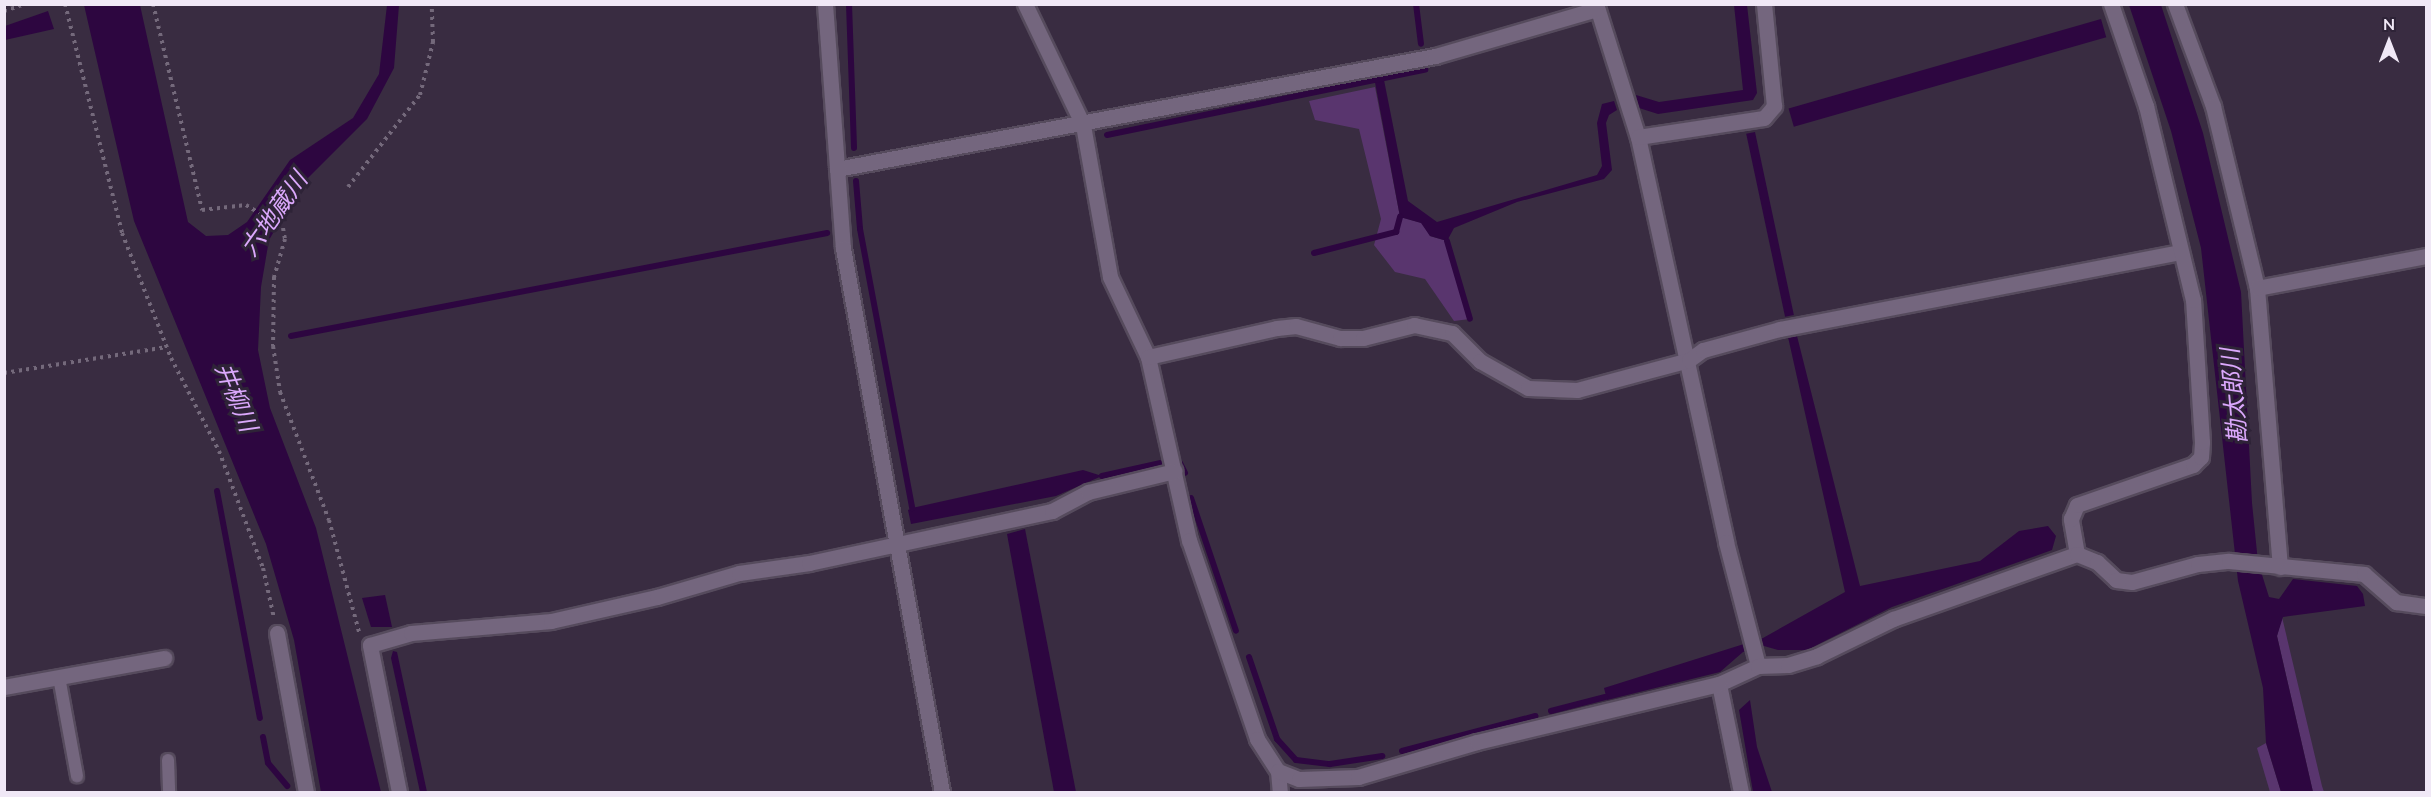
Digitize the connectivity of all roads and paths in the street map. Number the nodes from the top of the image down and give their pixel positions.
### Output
1 (25, 4) edge
2 (65, 4) edge
3 (153, 4) edge
4 (432, 4) edge
5 (825, 4) edge
6 (1025, 4) edge
7 (1764, 4) edge
8 (2111, 4) edge
9 (2175, 4) edge
10 (1597, 7) edge
11 (4, 11) edge
12 (1083, 125) junction
13 (1638, 137) junction
14 (837, 169) junction
15 (348, 187) dead end
16 (2180, 252) junction
17 (2427, 256) edge
18 (2257, 288) junction
19 (167, 346) junction
20 (1148, 357) junction
21 (1689, 360) junction
22 (4, 373) edge
23 (1175, 471) junction
24 (897, 543) junction
25 (2077, 554) junction
26 (2272, 567) junction
27 (2427, 606) edge
28 (277, 633) joint
29 (370, 645) junction
30 (164, 658) dead end
31 (1756, 659) junction
32 (59, 677) junction
33 (1719, 684) junction
34 (4, 687) edge
35 (168, 760) dead end
36 (1278, 771) junction
37 (77, 776) dead end
38 (169, 792) edge
39 (306, 792) edge
40 (399, 792) edge
41 (942, 792) edge
42 (1280, 792) edge
43 (1741, 792) edge

1 - 11 path
2 - 19 path
3 - 29 path
4 - 15 path
5 - 14 street
6 - 12 street
7 - 13 street
8 - 16 street
9 - 18 street
10 - 12 street
10 - 13 street
12 - 14 street
12 - 20 street
13 - 21 street
14 - 24 street
16 - 21 street
16 - 25 street
17 - 18 street
18 - 26 street
19 - 22 path
19 - 28 path
20 - 21 street
20 - 23 street
21 - 31 street
23 - 24 street
23 - 36 street
24 - 29 street
24 - 41 street
25 - 26 street
25 - 31 street
26 - 27 street
28 - 39 street
29 - 40 street
30 - 32 street
31 - 33 street
32 - 34 street
32 - 37 lane
33 - 36 street
33 - 43 street
35 - 38 lane
36 - 42 street

